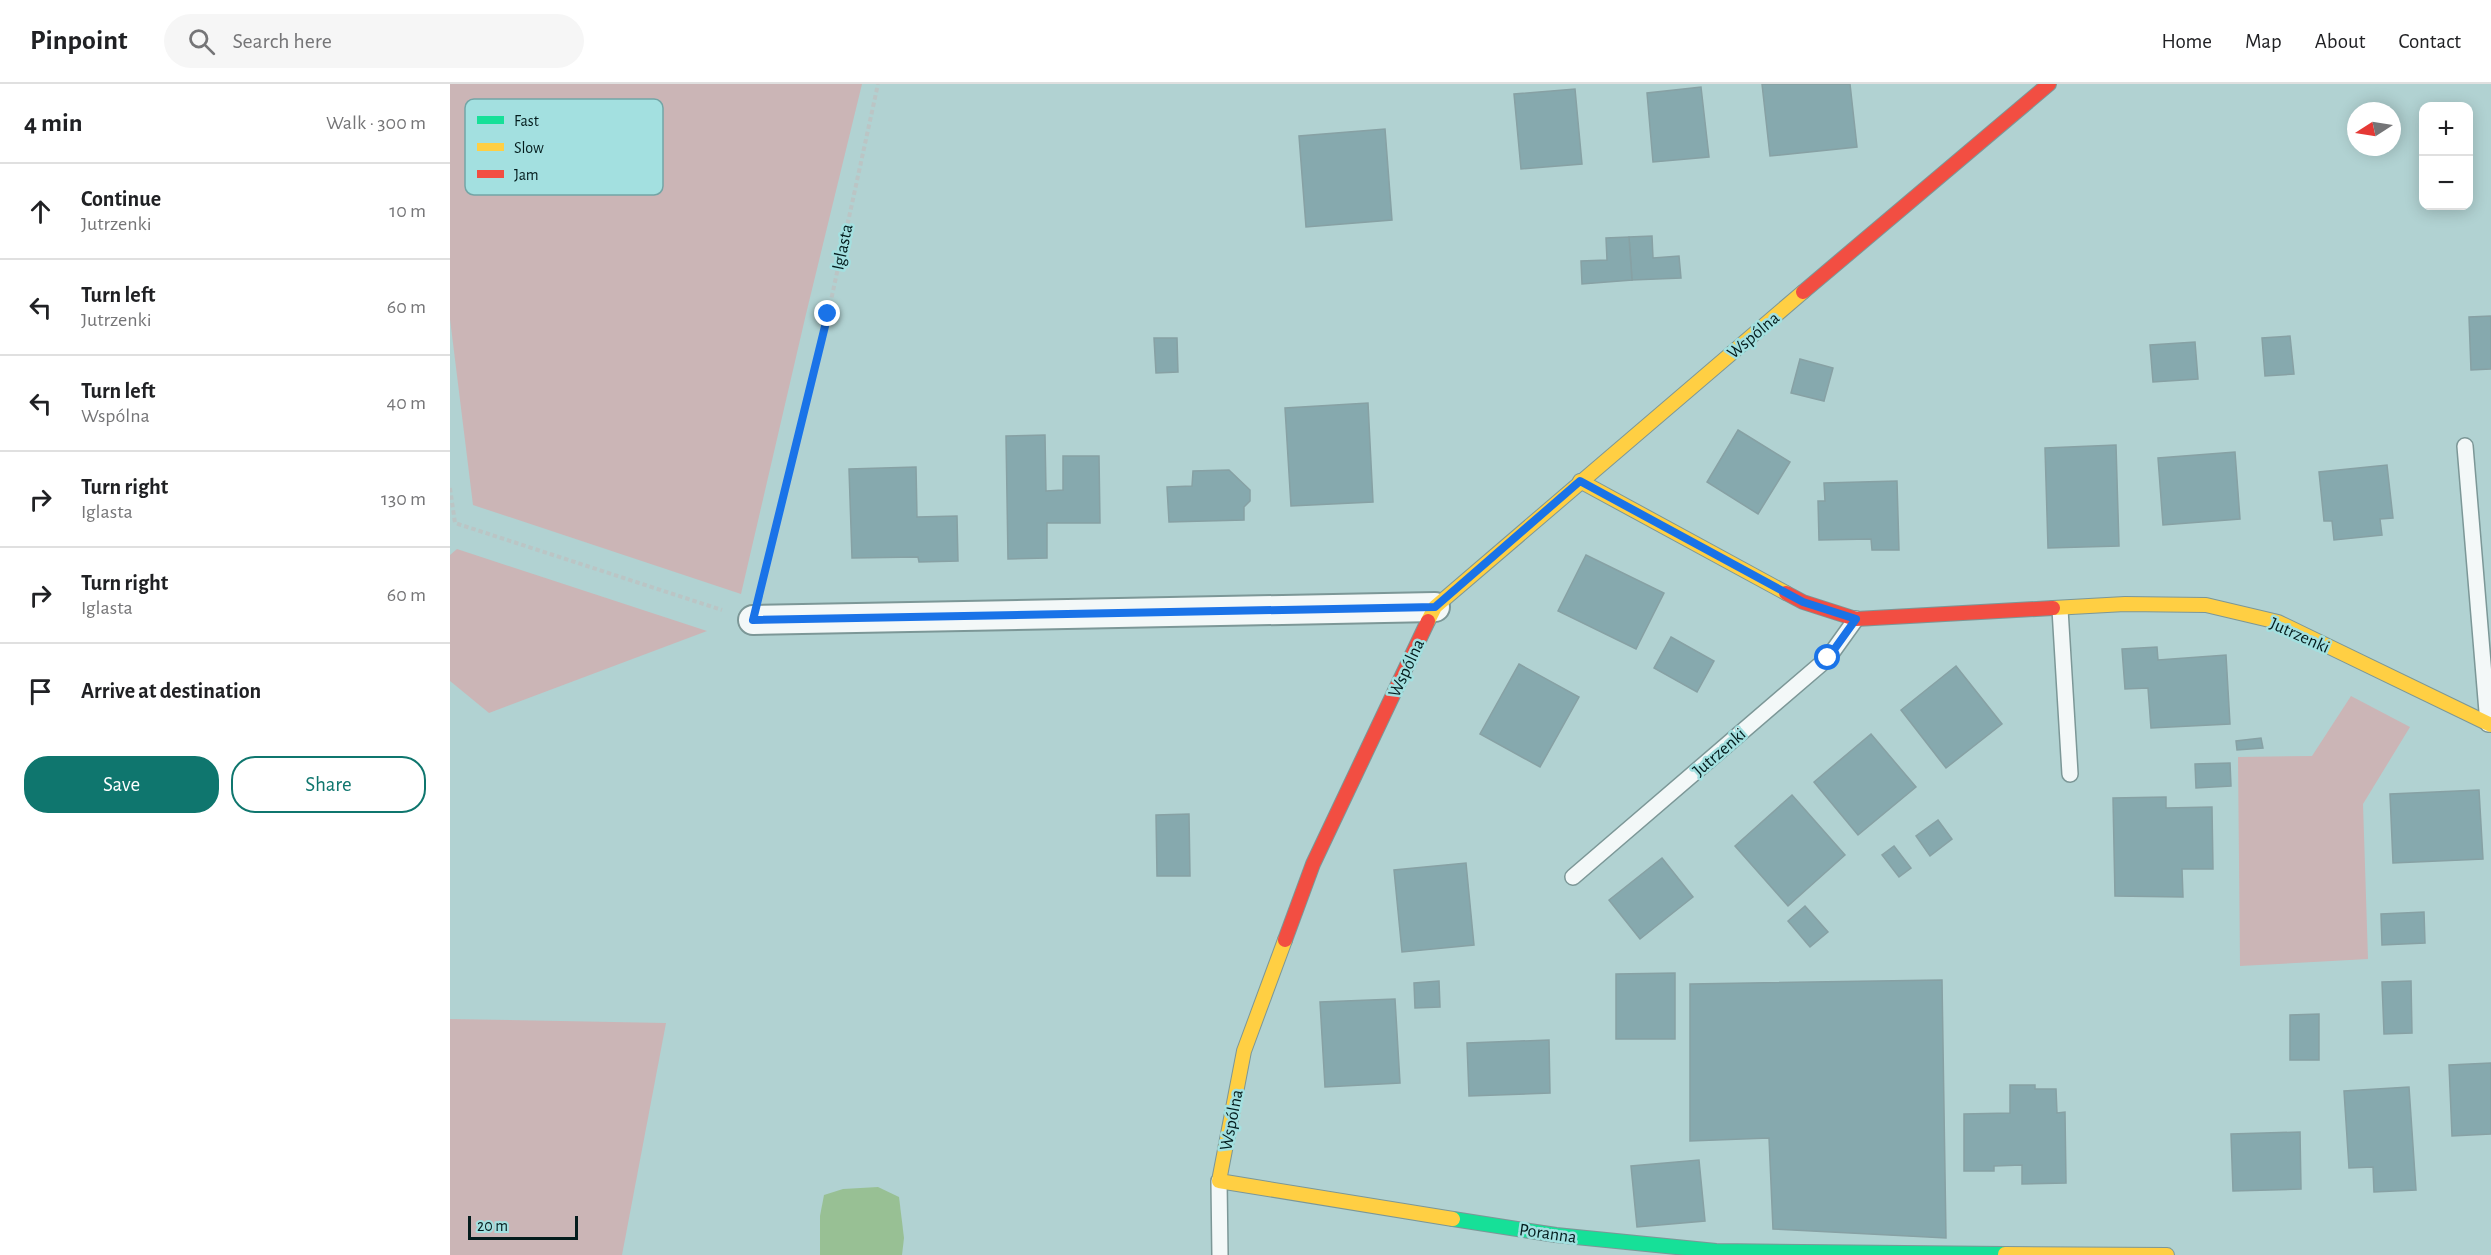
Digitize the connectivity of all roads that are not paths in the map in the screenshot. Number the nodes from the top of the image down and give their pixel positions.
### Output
1 (2049, 84) edge
2 (2464, 446) dead end
3 (1580, 481) junction
4 (1435, 607) junction
5 (2060, 609) junction
6 (1856, 619) junction
7 (753, 620) road end
8 (2490, 725) edge
9 (2070, 774) dead end
10 (1573, 877) dead end
11 (1219, 1181) junction
12 (1220, 1255) edge
13 (2167, 1255) edge

1 - 3 street, Wspólna
2 - 8 lane, Jutrzenki
3 - 4 street, Wspólna
3 - 6 street, Jutrzenki
4 - 7 street
4 - 11 street, Wspólna
5 - 6 street, Jutrzenki
5 - 8 street, Jutrzenki
5 - 9 lane
6 - 10 lane, Jutrzenki
11 - 12 lane, Wspólna
11 - 13 street, Poranna

